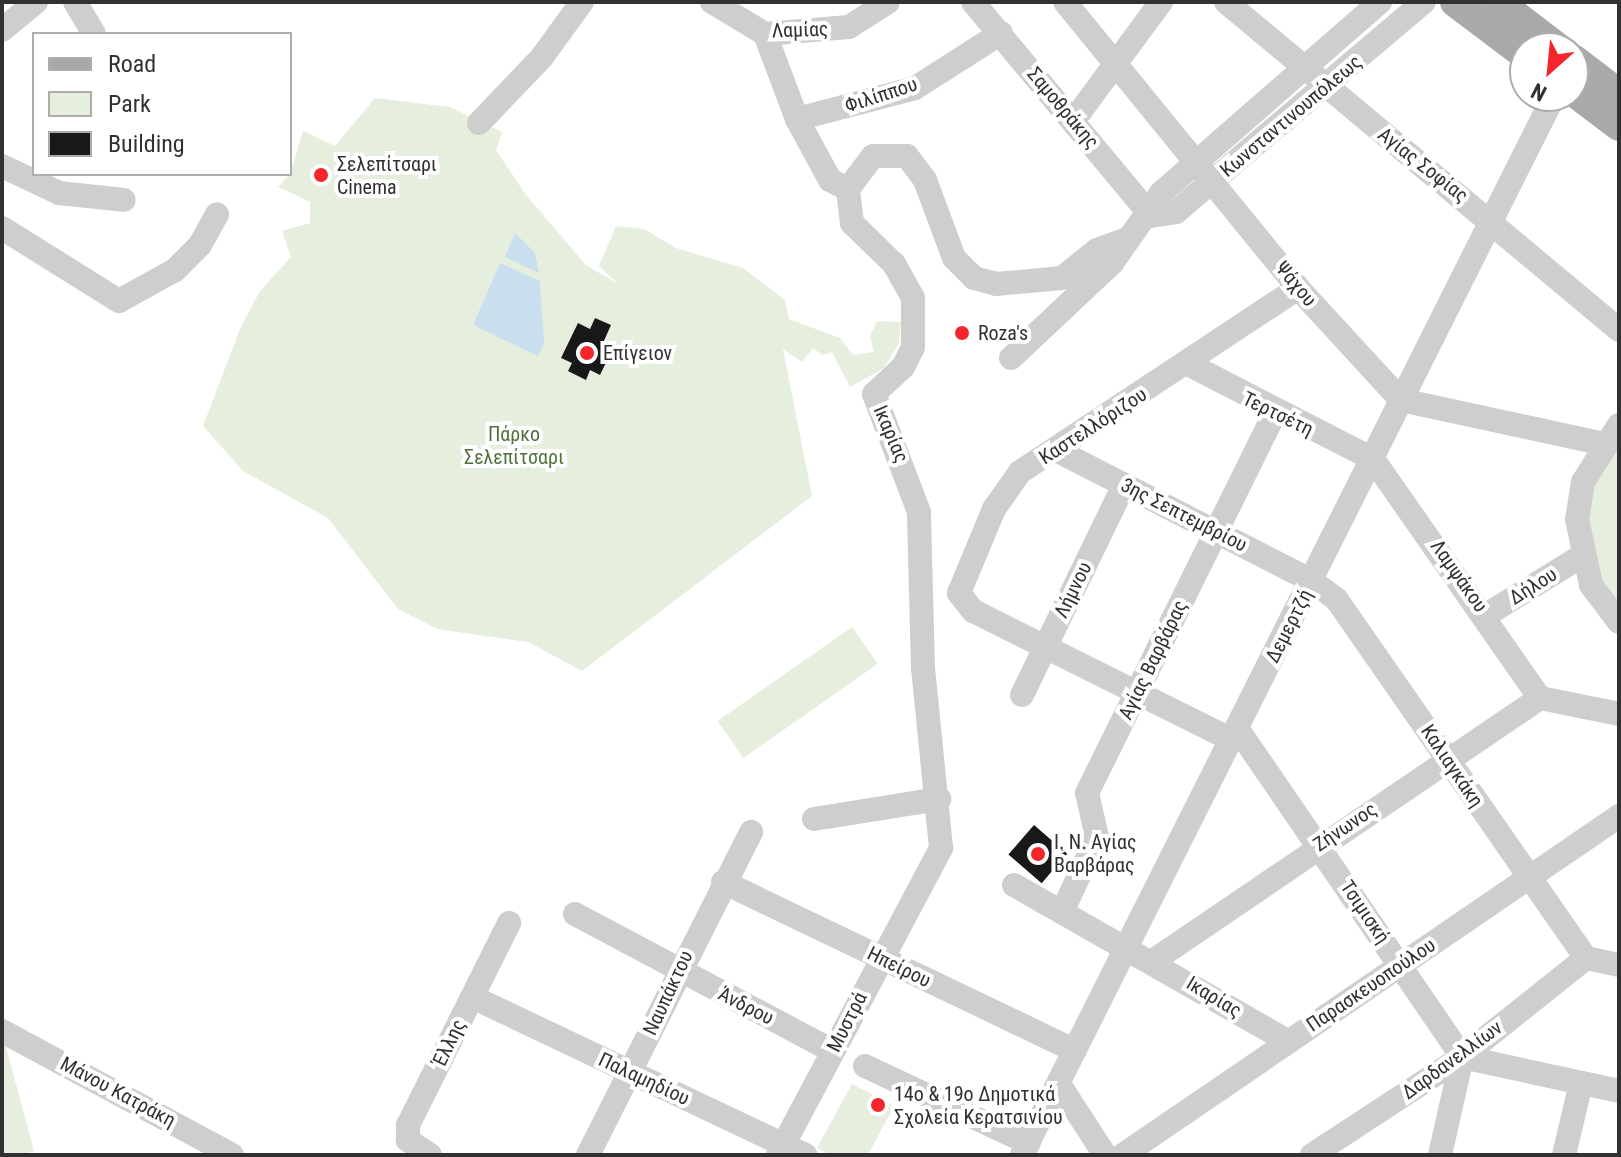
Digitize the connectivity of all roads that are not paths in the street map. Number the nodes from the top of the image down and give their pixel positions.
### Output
1 (36, 2) edge
2 (75, 2) edge
3 (582, 2) edge
4 (712, 2) edge
5 (888, 2) edge
6 (973, 2) edge
7 (1065, 2) edge
8 (1161, 2) edge
9 (1226, 2) edge
10 (1380, 2) edge
11 (1424, 2) edge
12 (1455, 2) edge
13 (1498, 2) edge
14 (2, 30) edge
15 (93, 32) edge
16 (1537, 32) edge
17 (1001, 33) junction
18 (765, 34) junction
19 (1509, 43) edge
20 (1117, 61) junction
21 (1303, 69) junction
22 (1589, 71) edge
23 (1324, 88) junction
24 (1619, 94) edge
25 (1589, 103) edge
26 (1546, 112) edge
27 (797, 119) junction
28 (1074, 120) junction
29 (479, 123) dead end
30 (1619, 126) edge
31 (1197, 160) junction
32 (2, 166) edge
33 (1213, 182) junction
34 (848, 189) junction
35 (124, 200) dead end
36 (217, 214) dead end
37 (1151, 216) junction
38 (1492, 220) junction
39 (2, 228) edge
40 (1124, 240) junction
41 (1298, 288) junction
42 (1619, 330) edge
43 (1011, 358) dead end
44 (1188, 364) junction
45 (1401, 400) junction
46 (1275, 413) junction
47 (1611, 434) edge
48 (1056, 450) junction
49 (1373, 459) junction
50 (1124, 485) junction
51 (1216, 530) junction
52 (1580, 557) junction
53 (1312, 581) junction
54 (1486, 615) junction
55 (1619, 622) edge
56 (1046, 645) junction
57 (1138, 691) junction
58 (1022, 695) dead end
59 (1540, 698) junction
60 (1619, 714) edge
61 (1235, 734) junction
62 (1447, 758) junction
63 (939, 799) junction
64 (1619, 816) edge
65 (814, 819) dead end
66 (751, 832) dead end
67 (1320, 845) junction
68 (941, 848) joint
69 (1527, 879) junction
70 (723, 882) junction
71 (1014, 885) dead end
72 (1063, 910) junction
73 (575, 914) dead end
74 (509, 923) dead end
75 (1127, 945) junction
76 (879, 958) junction
77 (1586, 958) junction
78 (1153, 961) junction
79 (1401, 965) junction
80 (1619, 965) edge
81 (677, 971) junction
82 (483, 1002) dead end
83 (2, 1031) edge
84 (1287, 1041) junction
85 (833, 1051) junction
86 (1075, 1051) junction
87 (1462, 1057) junction
88 (865, 1066) dead end
89 (630, 1074) junction
90 (1581, 1083) junction
91 (1059, 1084) junction
92 (1619, 1091) edge
93 (1026, 1149) edge
94 (789, 1151) edge
95 (232, 1155) edge
96 (430, 1155) edge
97 (588, 1155) edge
98 (1105, 1155) edge
99 (1123, 1155) edge
100 (1312, 1155) edge
101 (1440, 1155) edge
102 (1564, 1155) edge

1 - 14 street
2 - 15 street
3 - 29 street
4 - 18 street, Λαμίας
5 - 18 street, Λαμίας
6 - 17 street, Σαμοθράκης
7 - 20 street, Ψάχου
8 - 20 street
9 - 21 street, Αγίας Σοφίας
10 - 21 street, Κωνσταντινουπόλεως
11 - 23 street, Κωνσταντινουπόλεως
12 - 19 main road
13 - 16 main road
17 - 27 street, Φιλίππου
17 - 28 street, Σαμοθράκης
18 - 27 street
20 - 28 street
20 - 31 street, Ψάχου
21 - 23 street, Αγίας Σοφίας
21 - 31 street, Κωνσταντινουπόλεως
22 - 24 main road
23 - 33 street, Κωνσταντινουπόλεως
23 - 38 street, Αγίας Σοφίας
25 - 30 main road
26 - 38 street, Δεμερτζή
27 - 34 street
28 - 37 street, Σαμοθράκης
31 - 33 street, Ψάχου
31 - 37 street, Κωνσταντινουπόλεως
32 - 35 street
33 - 37 street, Κωνσταντινουπόλεως
33 - 41 street, Ψάχου
34 - 40 street, Κωνσταντινουπόλεως
34 - 63 street, Ικαρίας
36 - 39 street
37 - 40 street, Κωνσταντινουπόλεως
38 - 42 street, Αγίας Σοφίας
38 - 45 street, Δεμερτζή
40 - 43 street, Κωνσταντινουπόλεως
41 - 44 street, Καστελλόριζου
41 - 45 street, Ψάχου
44 - 46 street, Τερτσέτη
44 - 48 street, Καστελλόριζου
45 - 47 street
45 - 49 street, Δεμερτζή
46 - 49 street, Τερτσέτη
46 - 51 street, Αγίας Βαρβάρας
47 - 52 street
48 - 50 street, 3ης Σεπτεμβρίου
48 - 56 street, Καστελλόριζου
49 - 53 street, Δεμερτζή
49 - 54 street, Λαμψάκου
50 - 51 street, 3ης Σεπτεμβρίου
50 - 56 street, Λήμνου
51 - 53 street, 3ης Σεπτεμβρίου
51 - 57 street, Αγίας Βαρβάρας
52 - 54 street, Δήλου
52 - 55 street
53 - 61 street, Δεμερτζή
53 - 62 street, Καλιαγκάκη
54 - 59 street, Λαμψάκου
56 - 57 street
56 - 58 street, Λήμνου
57 - 61 street
57 - 72 street, Αγίας Βαρβάρας
59 - 60 street
59 - 62 street, Ζήνωνος
61 - 67 street, Τσιμισκή
61 - 75 street, Δεμερτζή
62 - 67 street, Ζήνωνος
62 - 69 street, Καλιαγκάκη
63 - 65 street
63 - 68 street, Ικαρίας
64 - 69 street, Παρασκευοπούλου
66 - 70 street, Ναυπάκτου
67 - 78 street, Ζήνωνος
67 - 79 street, Τσιμισκή
68 - 76 street, Μυστρά
69 - 77 street, Καλιαγκάκη
69 - 79 street, Παρασκευοπούλου
70 - 76 street, Ηπείρου
70 - 81 street, Ναυπάκτου
71 - 72 street, Ικαρίας
72 - 75 street, Ικαρίας
73 - 81 street, Άνδρου
74 - 96 street, Έλλης
75 - 78 street, Ικαρίας
75 - 86 street, Δεμερτζή
76 - 85 street, Μυστρά
76 - 86 street, Ηπείρου
77 - 80 street
77 - 87 street, Δαρδανελλίων
78 - 84 street, Ικαρίας
79 - 84 street, Παρασκευοπούλου
79 - 87 street, Τσιμισκή
81 - 85 street, Άνδρου
81 - 89 street, Ναυπάκτου
82 - 89 street, Παλαμηδίου
83 - 95 street, Μάνου Κατράκη
84 - 99 street, Παρασκευοπούλου
85 - 94 street, Μυστρά
86 - 91 street, Δεμερτζή
87 - 90 street
87 - 100 street, Δαρδανελλίων
87 - 101 street
88 - 93 street
89 - 94 street, Παλαμηδίου
89 - 97 street, Ναυπάκτου
90 - 92 street
90 - 102 street
91 - 93 street, Δεμερτζή
91 - 98 street

